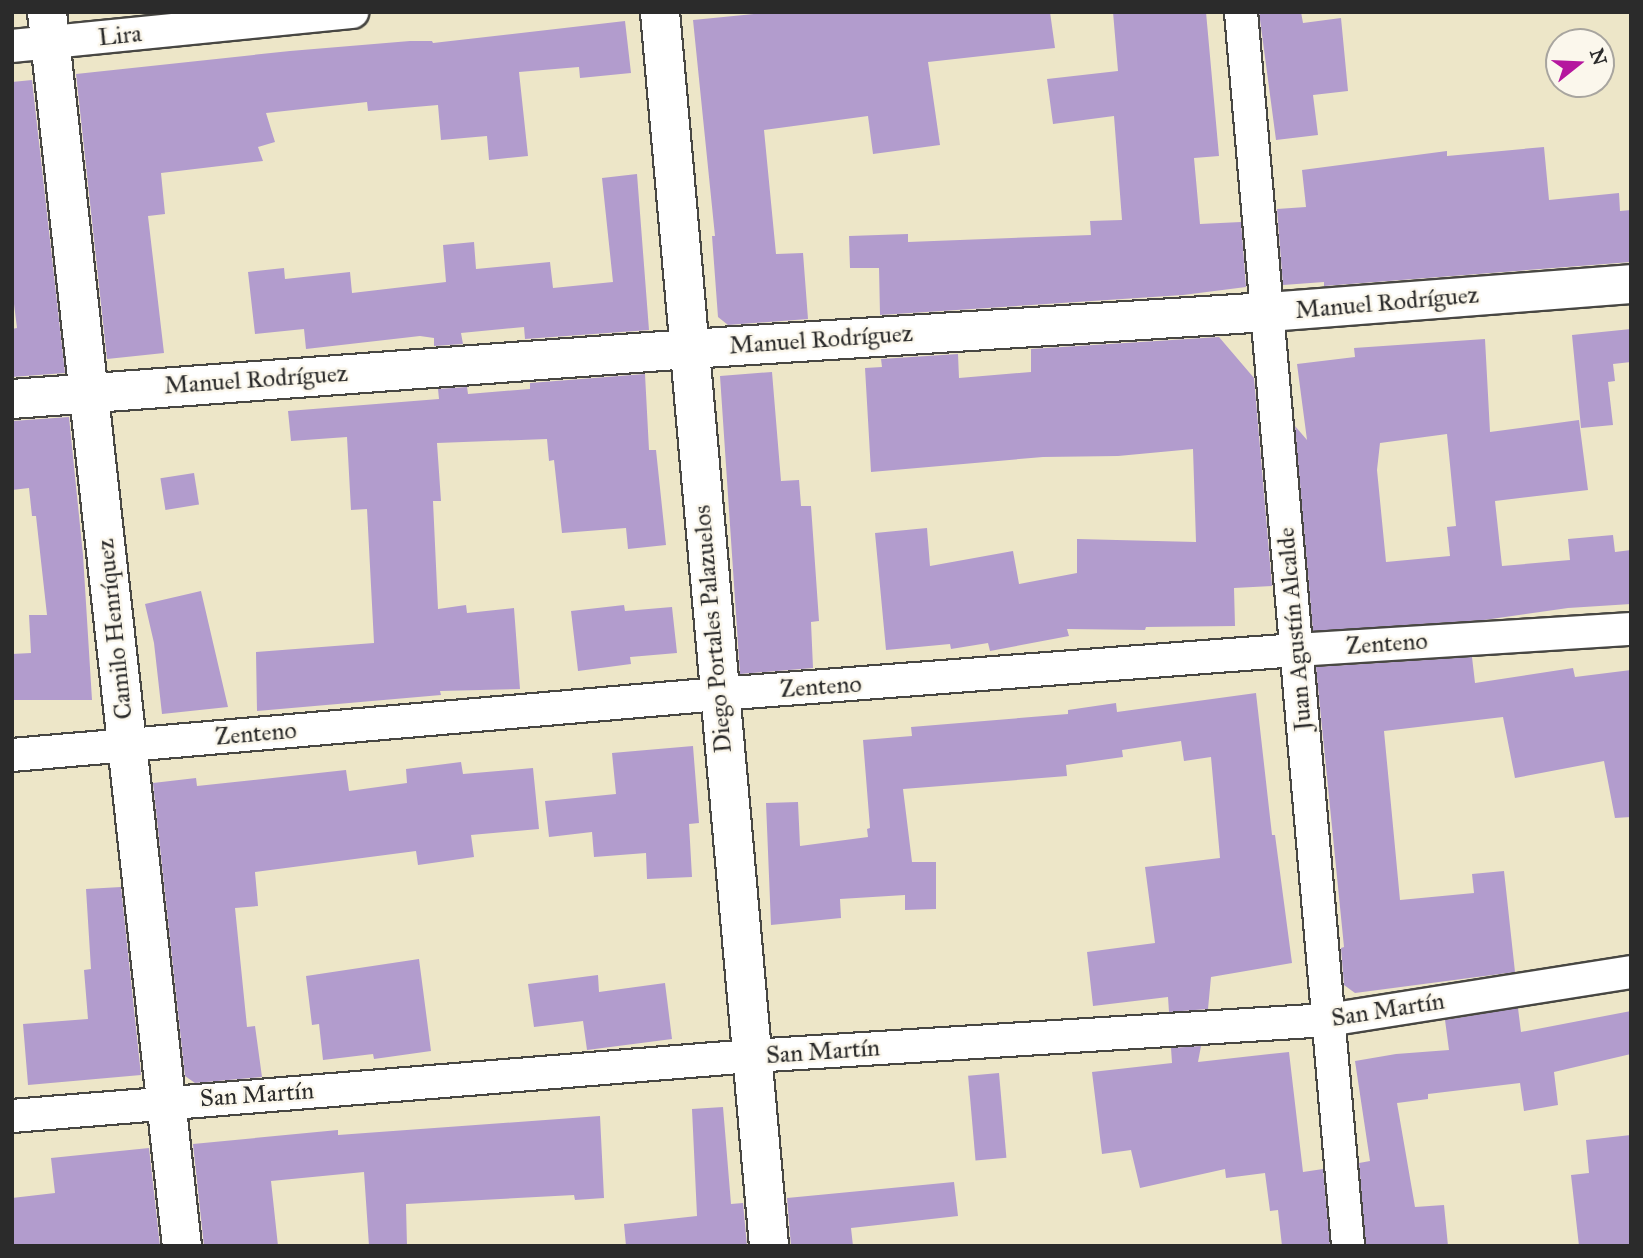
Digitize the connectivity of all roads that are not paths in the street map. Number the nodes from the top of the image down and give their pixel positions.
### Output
1 (352, 12) edge
2 (660, 12) edge
3 (1241, 12) edge
4 (49, 28) edge
5 (12, 46) edge
6 (1631, 284) edge
7 (1268, 312) junction
8 (688, 349) junction
9 (89, 393) junction
10 (12, 398) edge
11 (1631, 629) edge
12 (1296, 650) junction
13 (719, 694) junction
14 (127, 745) junction
15 (12, 755) edge
16 (1631, 972) edge
17 (1328, 1020) junction
18 (752, 1056) junction
19 (167, 1102) junction
20 (12, 1116) edge
21 (183, 1246) edge
22 (769, 1246) edge
23 (1348, 1246) edge

1 - 4 street, Lira
2 - 8 street, Diego Portales Palazuelos
3 - 7 street, Juan Agustín Alcalde
4 - 5 street, Lira
4 - 9 street, Camilo Henríquez
6 - 7 street, Manuel Rodríguez
7 - 8 street, Manuel Rodríguez
7 - 12 street, Juan Agustín Alcalde
8 - 9 street, Manuel Rodríguez
8 - 13 street, Diego Portales Palazuelos
9 - 10 street, Manuel Rodríguez
9 - 14 street, Camilo Henríquez
11 - 12 street, Zenteno
12 - 13 street, Zenteno
12 - 17 street, Juan Agustín Alcalde
13 - 14 street, Zenteno
13 - 18 street, Diego Portales Palazuelos
14 - 15 street, Zenteno
14 - 19 street, Camilo Henríquez
16 - 17 street, San Martín
17 - 18 street, San Martín
17 - 23 street, Juan Agustín Alcalde
18 - 19 street, San Martín
18 - 22 street, Diego Portales Palazuelos
19 - 20 street, San Martín
19 - 21 street, Camilo Henríquez

